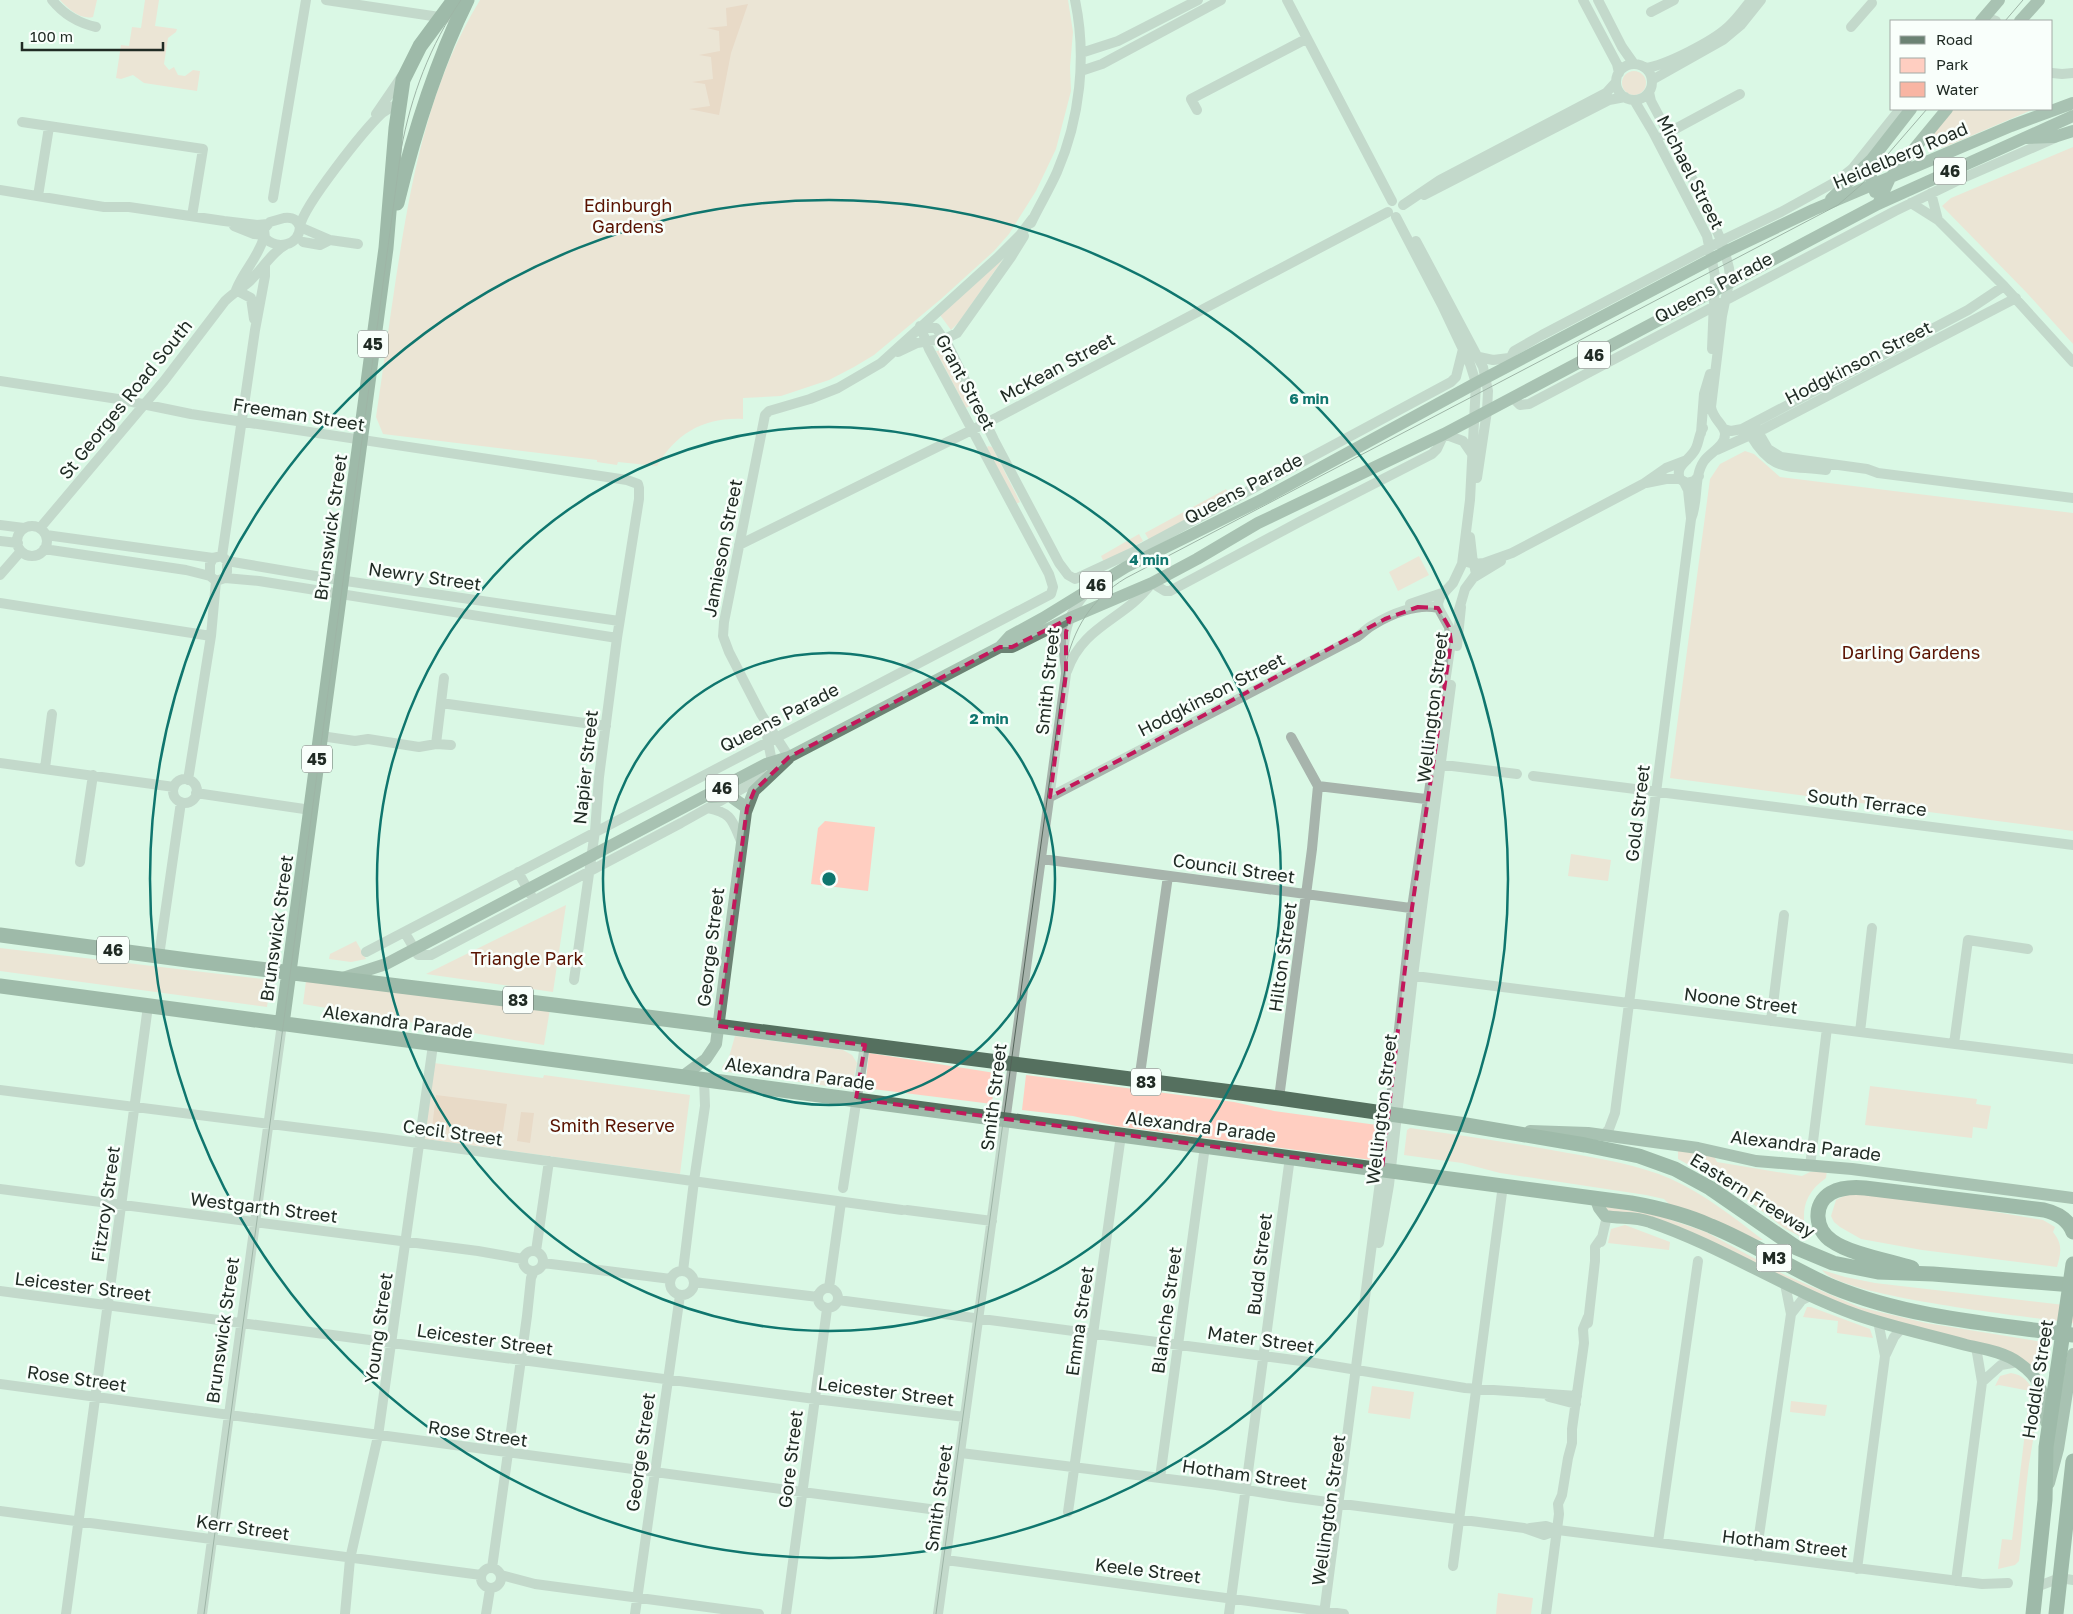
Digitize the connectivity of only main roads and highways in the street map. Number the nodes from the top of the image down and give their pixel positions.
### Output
1 (454, 0) edge
2 (467, 0) edge
3 (1999, 0) edge
4 (2037, 0) edge
5 (1988, 20) edge
6 (2021, 20) edge
7 (2073, 103) edge
8 (1946, 110) edge
9 (1899, 114) edge
10 (2073, 116) edge
11 (2068, 133) edge
12 (1925, 135) junction
13 (2022, 138) junction
14 (1874, 157) junction
15 (1939, 158) junction
16 (1890, 178) junction
17 (1872, 185) junction
18 (1878, 204) junction
19 (1824, 206) junction
20 (1846, 222) joint
21 (386, 248) junction
22 (1000, 647) junction
23 (774, 766) junction
24 (703, 804) junction
25 (747, 808) junction
26 (0, 935) edge
27 (288, 973) junction
28 (341, 979) junction
29 (0, 986) edge
30 (282, 1024) junction
31 (718, 1026) junction
32 (683, 1076) junction
33 (1504, 1132) joint
34 (1599, 1141) junction
35 (1595, 1197) junction
36 (2073, 1198) edge
37 (2070, 1227) edge
38 (2073, 1264) edge
39 (1933, 1274) junction
40 (2073, 1285) edge
41 (2073, 1335) edge
42 (2069, 1367) edge
43 (2047, 1436) junction
44 (2073, 1461) edge
45 (2045, 1500) junction
46 (2067, 1579) edge
47 (2033, 1614) edge
48 (2056, 1614) edge

1 - 21 highway, Brunswick Street / 45
2 - 21 highway, Brunswick Street / 45
3 - 5 main road
4 - 6 main road
7 - 15 main road, Heidelberg Road / 46
8 - 12 main road
9 - 14 main road, Queens Parade
10 - 13 main road, Heidelberg Road / 46
11 - 13 main road
12 - 15 main road
12 - 16 main road
13 - 18 main road, Heidelberg Road / 46
14 - 17 main road
14 - 19 main road, Queens Parade
15 - 16 main road, Heidelberg Road / 46
16 - 17 main road, Heidelberg Road / 46
16 - 18 main road
17 - 18 main road
17 - 19 main road, Heidelberg Road / 46
18 - 20 main road, Heidelberg Road / 46
19 - 22 main road, Queens Parade / 46
20 - 22 main road, Queens Parade / 46
21 - 27 highway, Brunswick Street / 45
22 - 23 main road, Queens Parade / 46
23 - 24 main road, Queens Parade / 46
23 - 25 main road, Queens Parade / 46
24 - 25 main road
24 - 28 main road, Queens Parade / 46
25 - 31 main road, George Street / 46
26 - 27 highway, Alexandra Parade / 46
27 - 28 highway, Alexandra Parade / 46
27 - 30 highway, Brunswick Street / 45
28 - 31 highway, Alexandra Parade / 83
29 - 30 highway, Alexandra Parade
30 - 32 highway, Alexandra Parade
31 - 32 main road, George Street / 46
31 - 33 highway, Alexandra Parade / 83
32 - 35 highway, Alexandra Parade
33 - 34 highway, Alexandra Parade / M3
34 - 36 main road, Alexandra Parade
34 - 39 highway, Eastern Freeway / M3
35 - 41 highway, Alexandra Parade / M3
35 - 43 main road
37 - 39 highway
38 - 42 highway, Hoddle Street, bridge
39 - 40 highway, Eastern Freeway / M3
42 - 43 highway, Hoddle Street
42 - 45 main road, Hoddle Street
43 - 45 highway, Hoddle Street
44 - 46 highway
45 - 47 highway, Hoddle Street
46 - 48 highway

